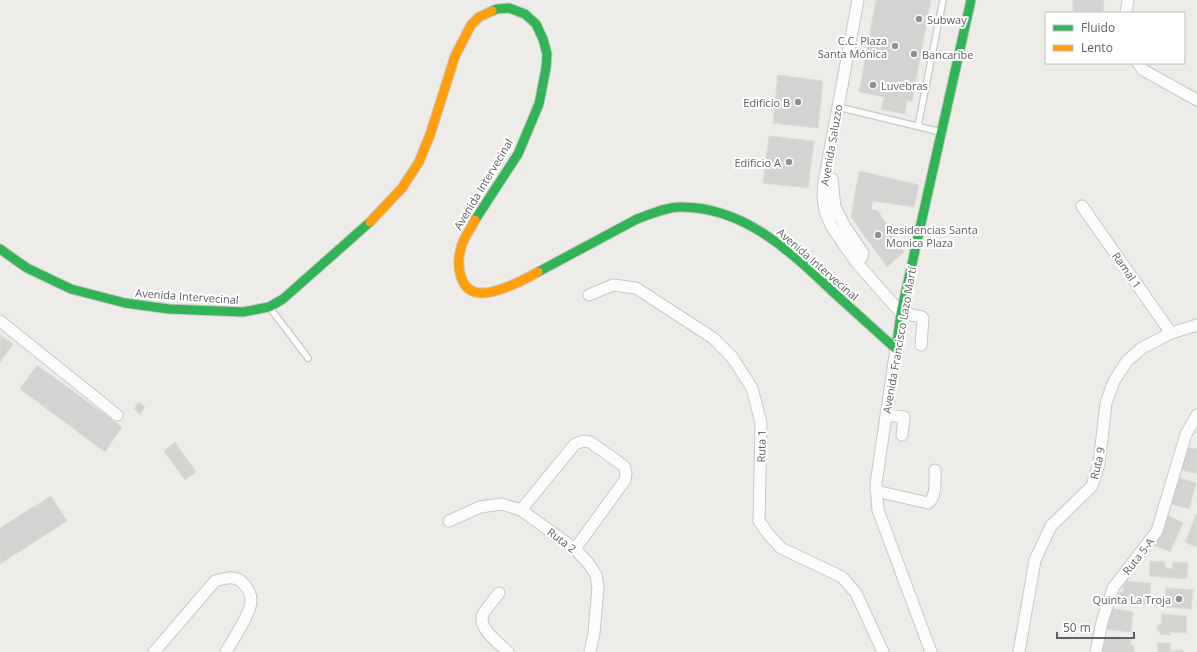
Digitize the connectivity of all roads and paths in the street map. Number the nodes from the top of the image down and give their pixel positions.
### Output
1 (858, 0) edge
2 (943, 0) edge
3 (971, 0) edge
4 (1128, 0) edge
5 (1126, 12) edge
6 (1139, 64) edge
7 (1197, 100) edge
8 (838, 107) junction
9 (918, 126) junction
10 (942, 132) junction
11 (832, 179) dead end
12 (1082, 206) dead end
13 (0, 249) edge
14 (856, 262) junction
15 (589, 295) dead end
16 (268, 307) junction
17 (901, 313) junction
18 (0, 321) edge
19 (1197, 325) edge
20 (1171, 333) junction
21 (921, 345) dead end
22 (896, 350) junction
23 (308, 358) dead end
24 (886, 414) junction
25 (117, 415) dead end
26 (1197, 415) edge
27 (902, 435) dead end
28 (935, 470) dead end
29 (876, 491) junction
30 (521, 510) junction
31 (448, 521) dead end
32 (575, 549) junction
33 (499, 593) dead end
34 (154, 652) edge
35 (226, 652) edge
36 (508, 652) edge
37 (590, 652) edge
38 (883, 652) edge
39 (931, 652) edge
40 (1019, 652) edge
41 (1096, 652) edge

1 - 8 street, Avenida Saluzzo
2 - 9 lane
3 - 10 main road, Avenida Francisco Lazo Martí
4 - 5 street
6 - 7 street
8 - 9 lane
8 - 14 street, Avenida Saluzzo
9 - 10 lane
10 - 17 main road, Avenida Francisco Lazo Martí
11 - 14 street
12 - 20 street, Ramal 1
13 - 16 main road, Avenida Intervecinal
14 - 17 street, Avenida Saluzzo
15 - 38 street, Ruta 1
16 - 22 main road, Avenida Intervecinal
16 - 23 lane
17 - 21 street
17 - 22 main road, Avenida Francisco Lazo Martí
18 - 25 street
19 - 20 street, Ruta 9
20 - 40 street, Ruta 9
22 - 24 street, Avenida Francisco Lazo Martí
24 - 27 street
24 - 29 street, Avenida Francisco Lazo Martí
26 - 41 street, Ruta 5-A
28 - 29 street
29 - 39 street, Avenida Francisco Lazo Martí
30 - 31 street, Ruta 2
30 - 32 street, Ruta 2
30 - 32 street
32 - 37 street, Ruta 2
33 - 36 street
34 - 35 street

